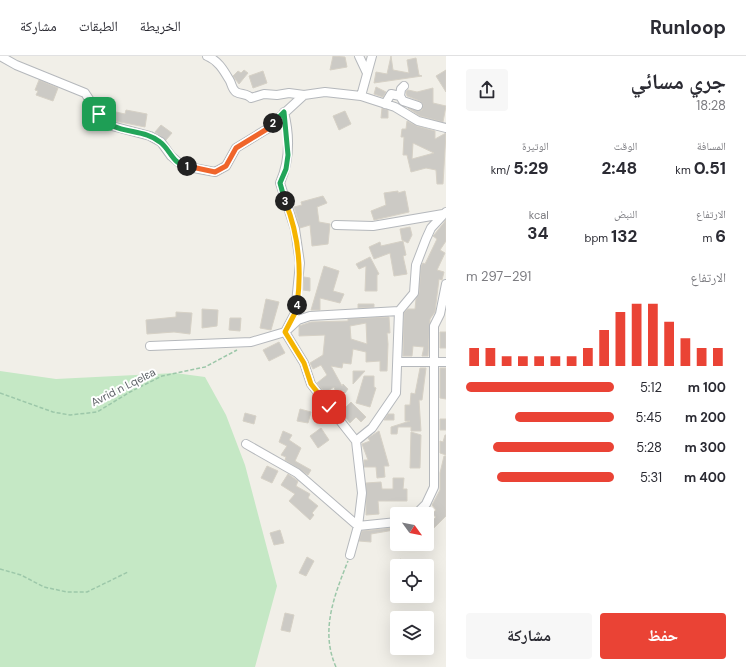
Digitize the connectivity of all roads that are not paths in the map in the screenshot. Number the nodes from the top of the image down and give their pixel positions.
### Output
1 (0, 56) edge
2 (207, 56) edge
3 (359, 56) edge
4 (372, 56) edge
5 (367, 73) junction
6 (404, 86) dead end
7 (304, 95) junction
8 (361, 96) junction
9 (400, 96) junction
10 (386, 104) junction
11 (418, 106) dead end
12 (284, 112) junction
13 (446, 128) edge
14 (444, 213) edge
15 (336, 225) dead end
16 (446, 284) edge
17 (399, 311) junction
18 (285, 332) junction
19 (150, 346) dead end
20 (398, 362) junction
21 (446, 362) edge
22 (434, 363) junction
23 (356, 441) junction
24 (246, 444) dead end
25 (423, 507) edge
26 (390, 523) edge
27 (358, 526) junction
28 (350, 555) road end

1 - 12 street
2 - 7 street
3 - 5 street
4 - 5 street
5 - 8 street
6 - 9 street
7 - 8 street
7 - 12 street
8 - 10 street
9 - 10 street
9 - 11 street
10 - 13 street
12 - 18 street
14 - 15 street
14 - 17 street
16 - 22 street
17 - 18 street
17 - 20 street
18 - 19 street
18 - 23 street
20 - 22 street
20 - 23 street
21 - 22 street
22 - 25 street
23 - 27 street
24 - 27 street
26 - 27 street
27 - 28 street

